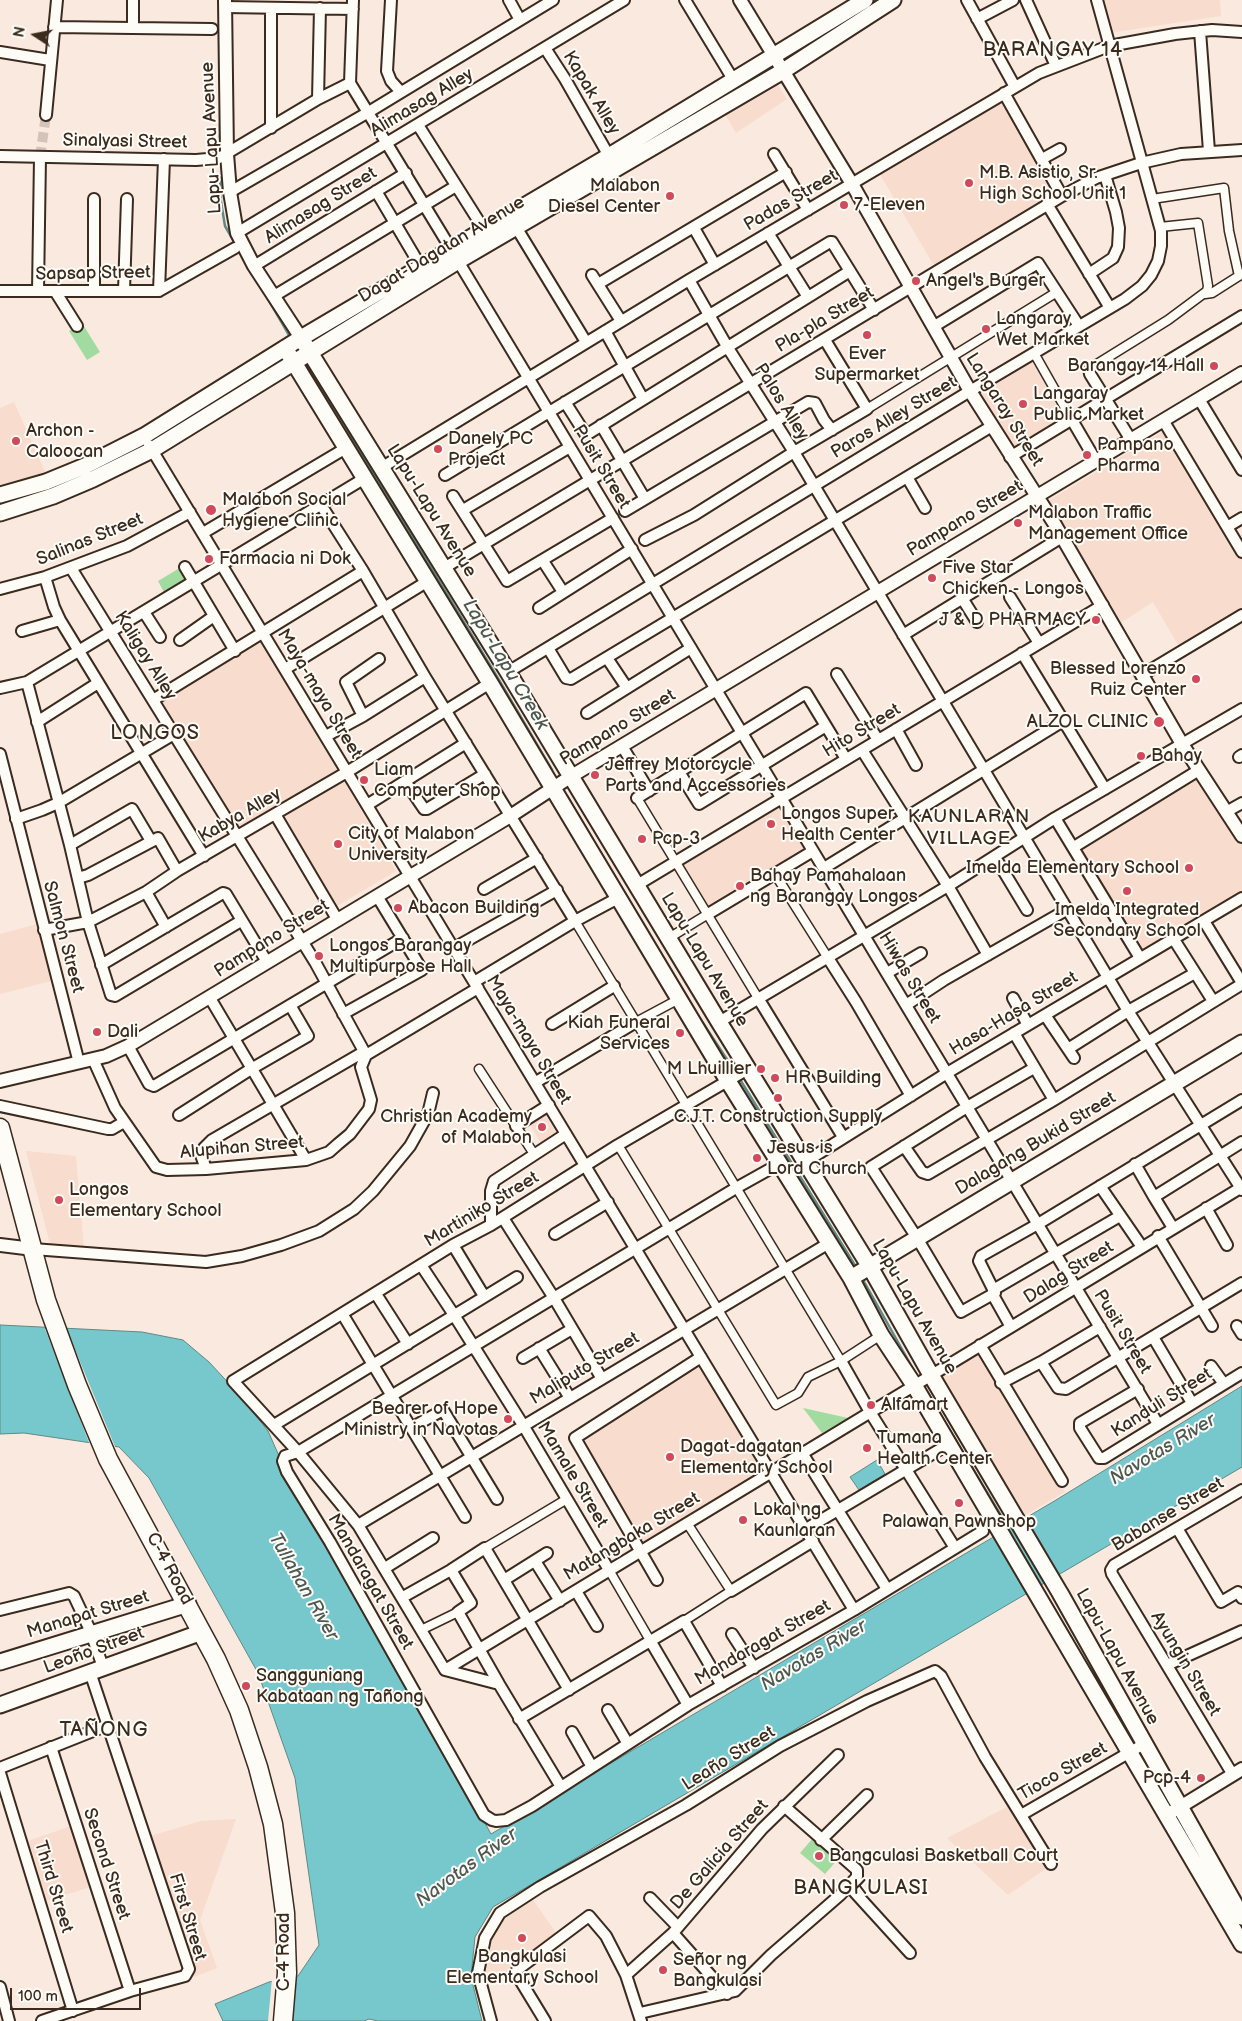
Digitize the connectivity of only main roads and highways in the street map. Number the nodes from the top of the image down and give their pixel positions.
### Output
1 (865, 0) edge
2 (894, 0) edge
3 (842, 14) junction
4 (851, 27) junction
5 (454, 255) junction
6 (300, 338) junction
7 (285, 348) junction
8 (311, 352) junction
9 (294, 363) junction
10 (0, 495) edge
11 (0, 512) edge
12 (667, 934) junction
13 (645, 943) junction
14 (1242, 1043) edge
15 (738, 1075) junction
16 (0, 1128) edge
17 (870, 1267) junction
18 (851, 1278) junction
19 (188, 1604) junction
20 (202, 1632) junction
21 (0, 1662) edge
22 (0, 1705) edge
23 (1173, 1811) junction
24 (1242, 1917) edge
25 (1242, 1944) edge
26 (283, 2021) edge

1 - 3 main road, Dagat-Dagatan Avenue
2 - 4 main road, Dagat-Dagatan Avenue
3 - 4 main road
3 - 5 main road, Dagat-Dagatan Avenue
4 - 5 main road, Dagat-Dagatan Avenue
5 - 6 main road, Dagat-Dagatan Avenue
5 - 8 main road, Dagat-Dagatan Avenue
6 - 7 main road, Dagat-Dagatan Avenue
6 - 8 main road, Lapu-Lapu Avenue
7 - 9 main road, Lapu-Lapu Avenue
7 - 10 main road, Dagat-Dagatan Avenue
8 - 9 main road, Dagat-Dagatan Avenue
8 - 12 main road, Lapu-Lapu Avenue
9 - 11 main road, Dagat-Dagatan Avenue
9 - 13 main road, Lapu-Lapu Avenue
12 - 13 main road
12 - 15 main road, Lapu-Lapu Avenue
13 - 15 main road, Lapu-Lapu Avenue
14 - 17 main road, Dalagang Bukid Street
15 - 17 main road, Lapu-Lapu Avenue
15 - 18 main road, Lapu-Lapu Avenue
16 - 19 highway, C-4 Road
17 - 18 main road, Dalagang Bukid Street
17 - 23 main road, Lapu-Lapu Avenue
18 - 23 main road, Lapu-Lapu Avenue
19 - 20 highway, C-4 Road
19 - 21 main road, Manapat Street
20 - 22 main road, Leoño Street
20 - 26 highway, C-4 Road
23 - 24 main road, Lapu-Lapu Avenue
23 - 25 main road, Lapu-Lapu Avenue

